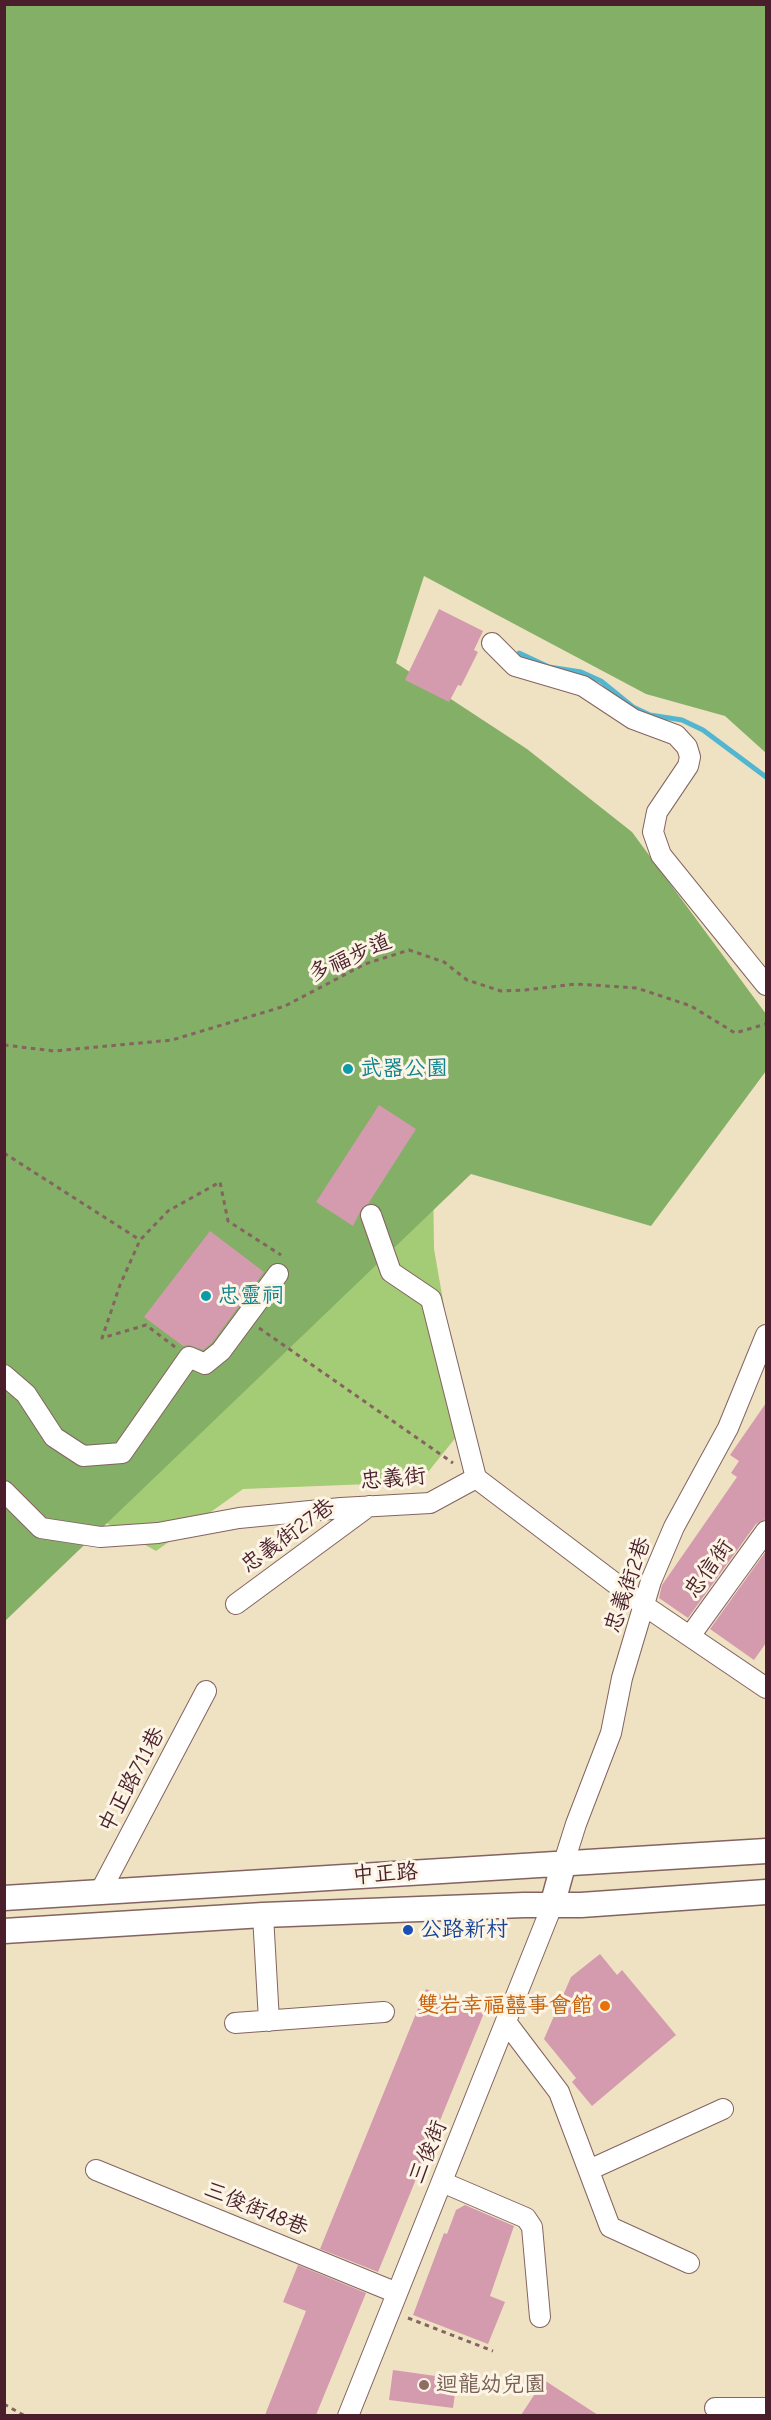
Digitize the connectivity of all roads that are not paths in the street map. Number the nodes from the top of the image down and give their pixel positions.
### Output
1 (492, 643) dead end
2 (766, 985) edge
3 (371, 1215) dead end
4 (278, 1274) road end
5 (766, 1335) edge
6 (4, 1375) edge
7 (476, 1478) junction
8 (4, 1491) edge
9 (369, 1506) junction
10 (766, 1531) edge
11 (236, 1604) dead end
12 (645, 1605) junction
13 (690, 1636) junction
14 (766, 1688) edge
15 (206, 1691) dead end
16 (766, 1851) edge
17 (564, 1862) junction
18 (100, 1892) junction
19 (766, 1892) edge
20 (4, 1898) edge
21 (552, 1906) junction
22 (263, 1915) junction
23 (4, 1930) edge
24 (384, 2012) dead end
25 (269, 2021) junction
26 (506, 2022) junction
27 (235, 2023) dead end
28 (723, 2109) dead end
29 (96, 2170) dead end
30 (589, 2170) junction
31 (442, 2182) junction
32 (688, 2263) dead end
33 (393, 2302) junction
34 (540, 2317) dead end
35 (715, 2408) dead end
36 (766, 2408) edge
37 (348, 2415) edge

1 - 2 street
3 - 7 street
4 - 6 street
5 - 12 street, 忠義街2巷
7 - 9 street, 忠義街
7 - 12 street
8 - 9 street, 忠義街
9 - 11 street, 忠義街27巷
10 - 13 street, 忠信街
12 - 13 street
12 - 17 street, 忠義街2巷
13 - 14 street
15 - 18 street, 中正路711巷
16 - 17 main road, 中正路
17 - 18 main road, 中正路
17 - 21 main road
18 - 20 main road, 中正路
19 - 21 main road, 中正路
21 - 22 main road, 中正路
21 - 26 street, 三俊街
22 - 23 main road, 中正路
22 - 25 street
24 - 25 street
25 - 27 street
26 - 30 street
26 - 31 street, 三俊街
28 - 30 street
29 - 33 street, 三俊街48巷
30 - 32 street
31 - 33 street, 三俊街
31 - 34 street
33 - 37 street, 三俊街
35 - 36 street

